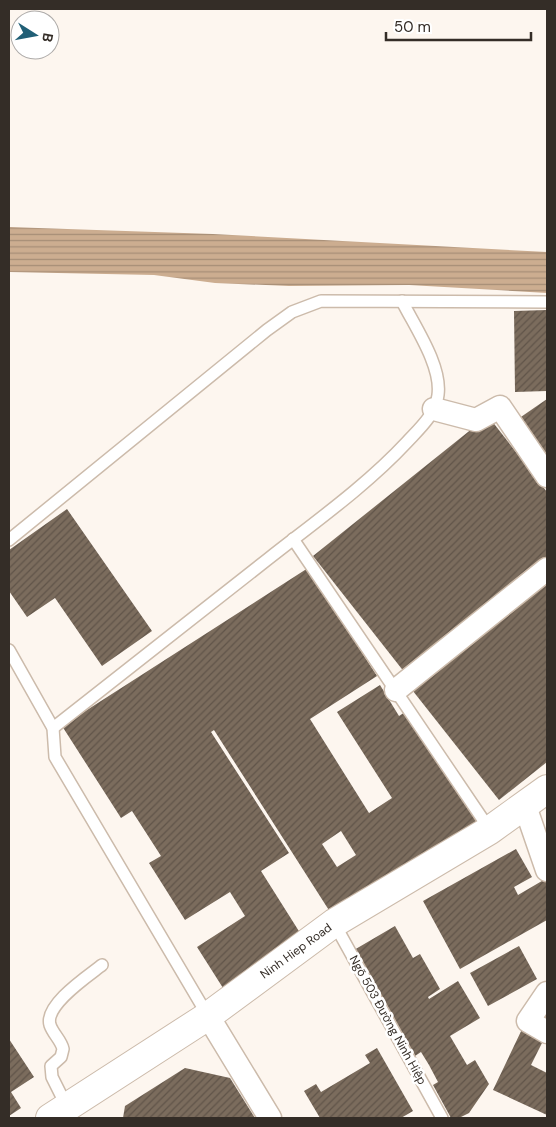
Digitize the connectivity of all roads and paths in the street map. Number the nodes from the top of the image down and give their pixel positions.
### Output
1 (402, 301) junction
2 (547, 302) edge
3 (434, 410) junction
4 (547, 476) edge
5 (294, 539) junction
6 (9, 540) edge
7 (547, 569) edge
8 (9, 650) edge
9 (396, 690) junction
10 (53, 728) junction
11 (547, 789) edge
12 (525, 806) junction
13 (490, 830) junction
14 (547, 870) edge
15 (334, 923) junction
16 (102, 965) dead end
17 (547, 993) edge
18 (208, 1016) junction
19 (547, 1032) edge
20 (63, 1115) edge
21 (270, 1118) edge
22 (442, 1118) edge

1 - 2 lane
1 - 3 lane
1 - 6 lane
3 - 4 street
3 - 5 lane
5 - 9 lane
5 - 10 lane
7 - 9 street
8 - 10 lane
9 - 13 lane
10 - 18 lane
11 - 12 main road, Ninh Hiep Road
12 - 13 main road, Ninh Hiep Road
12 - 14 street
13 - 15 main road, Ninh Hiep Road
15 - 18 main road, Ninh Hiep Road
15 - 22 lane, Ngõ 503 Đường Ninh Hiệp
16 - 20 lane
17 - 19 street
18 - 20 main road, Ninh Hiep Road
18 - 21 street

